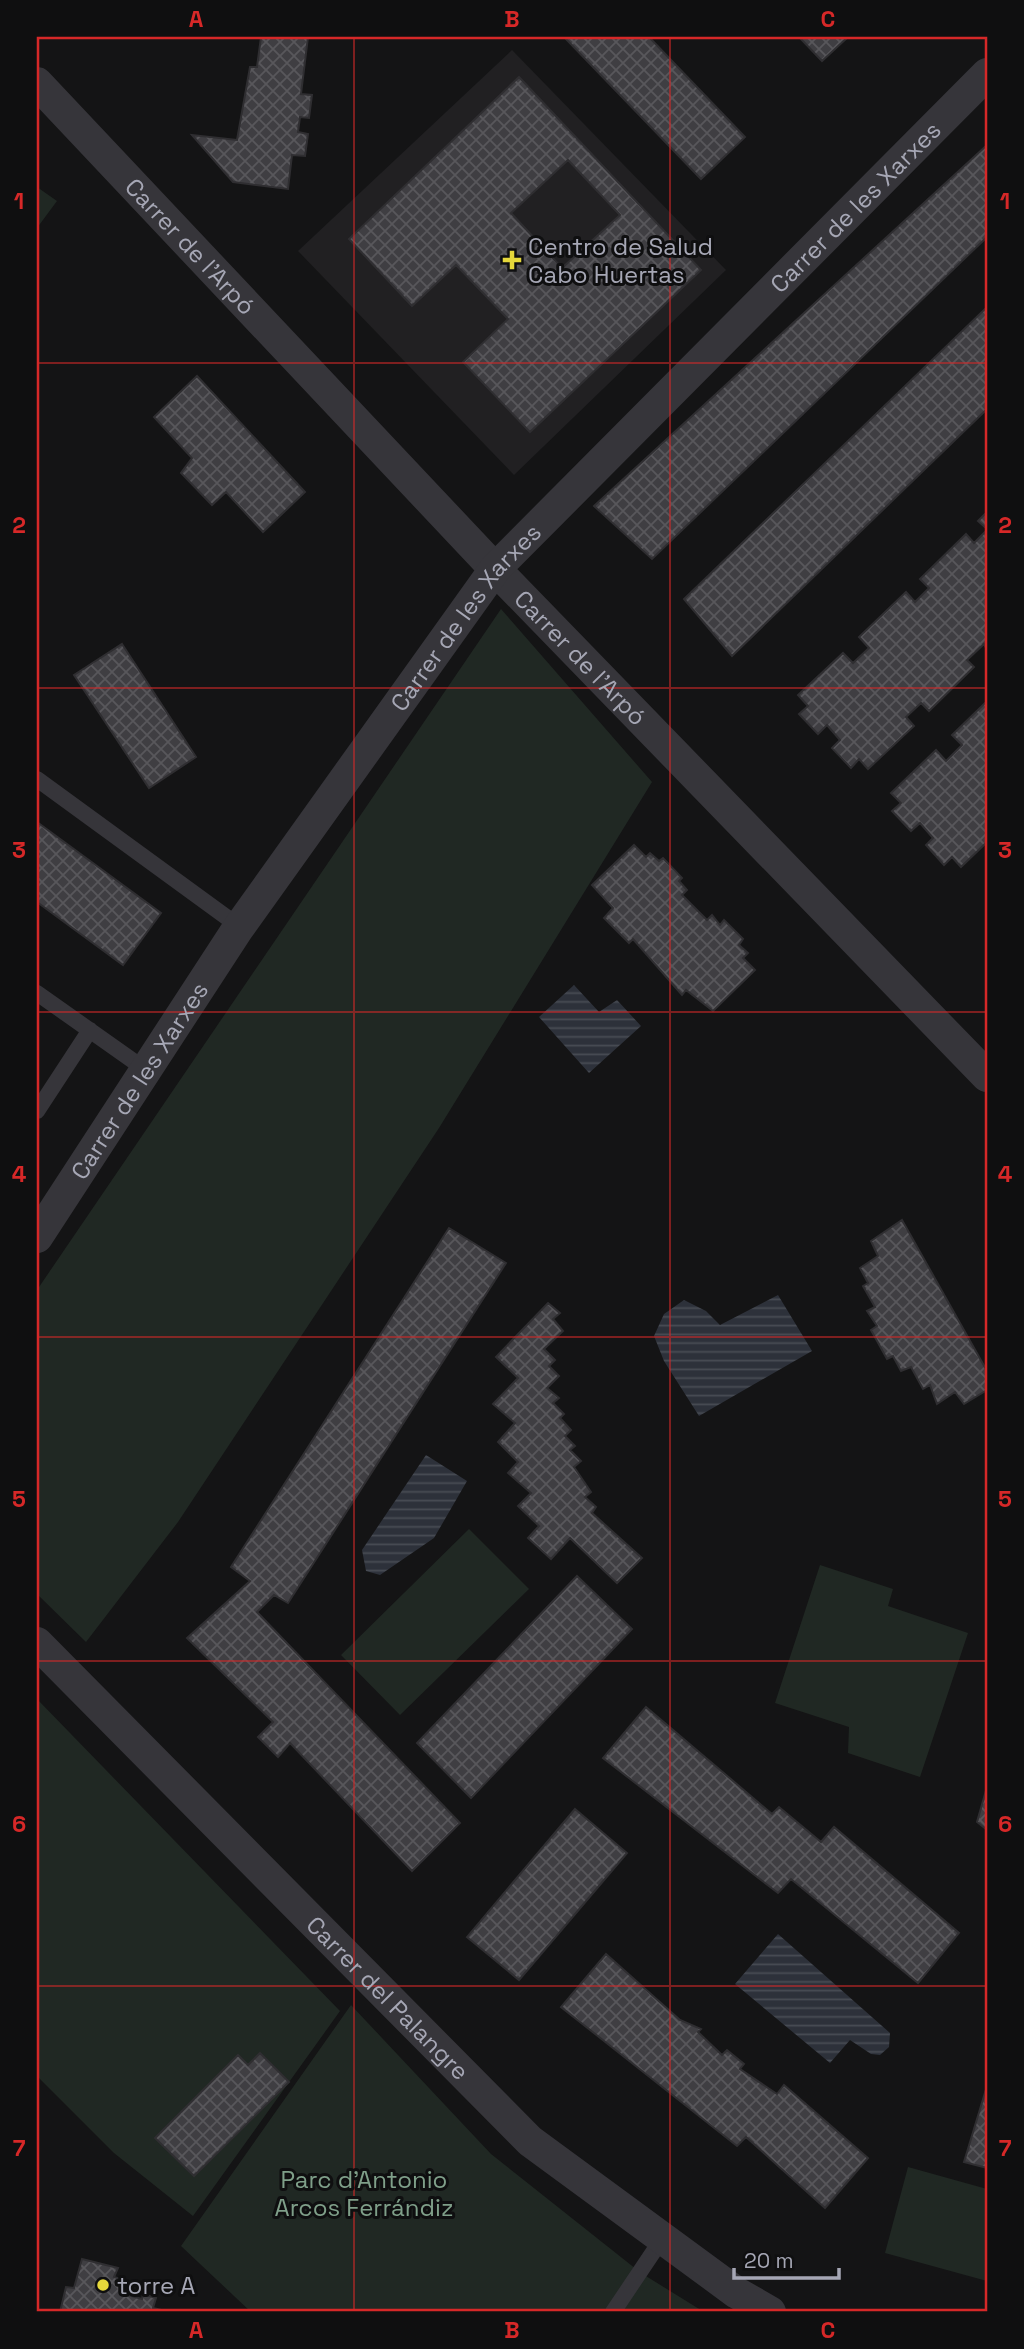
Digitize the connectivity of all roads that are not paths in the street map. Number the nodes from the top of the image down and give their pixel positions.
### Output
1 (987, 74) edge
2 (37, 83) edge
3 (495, 569) junction
4 (37, 779) edge
5 (240, 927) junction
6 (37, 993) edge
7 (90, 1030) junction
8 (146, 1070) junction
9 (987, 1076) edge
10 (37, 1111) edge
11 (37, 1237) edge
12 (37, 1643) edge
13 (662, 2239) junction
14 (613, 2312) edge
15 (770, 2312) edge

1 - 3 street, Carrer de les Xarxes
2 - 3 street, Carrer de l'Arpó
3 - 5 street, Carrer de les Xarxes
3 - 9 street, Carrer de l'Arpó
4 - 5 lane
5 - 8 street, Carrer de les Xarxes
6 - 7 lane
7 - 8 lane
7 - 10 lane
8 - 11 street, Carrer de les Xarxes
12 - 13 street, Carrer del Palangre
13 - 14 lane
13 - 15 street, Carrer del Palangre

